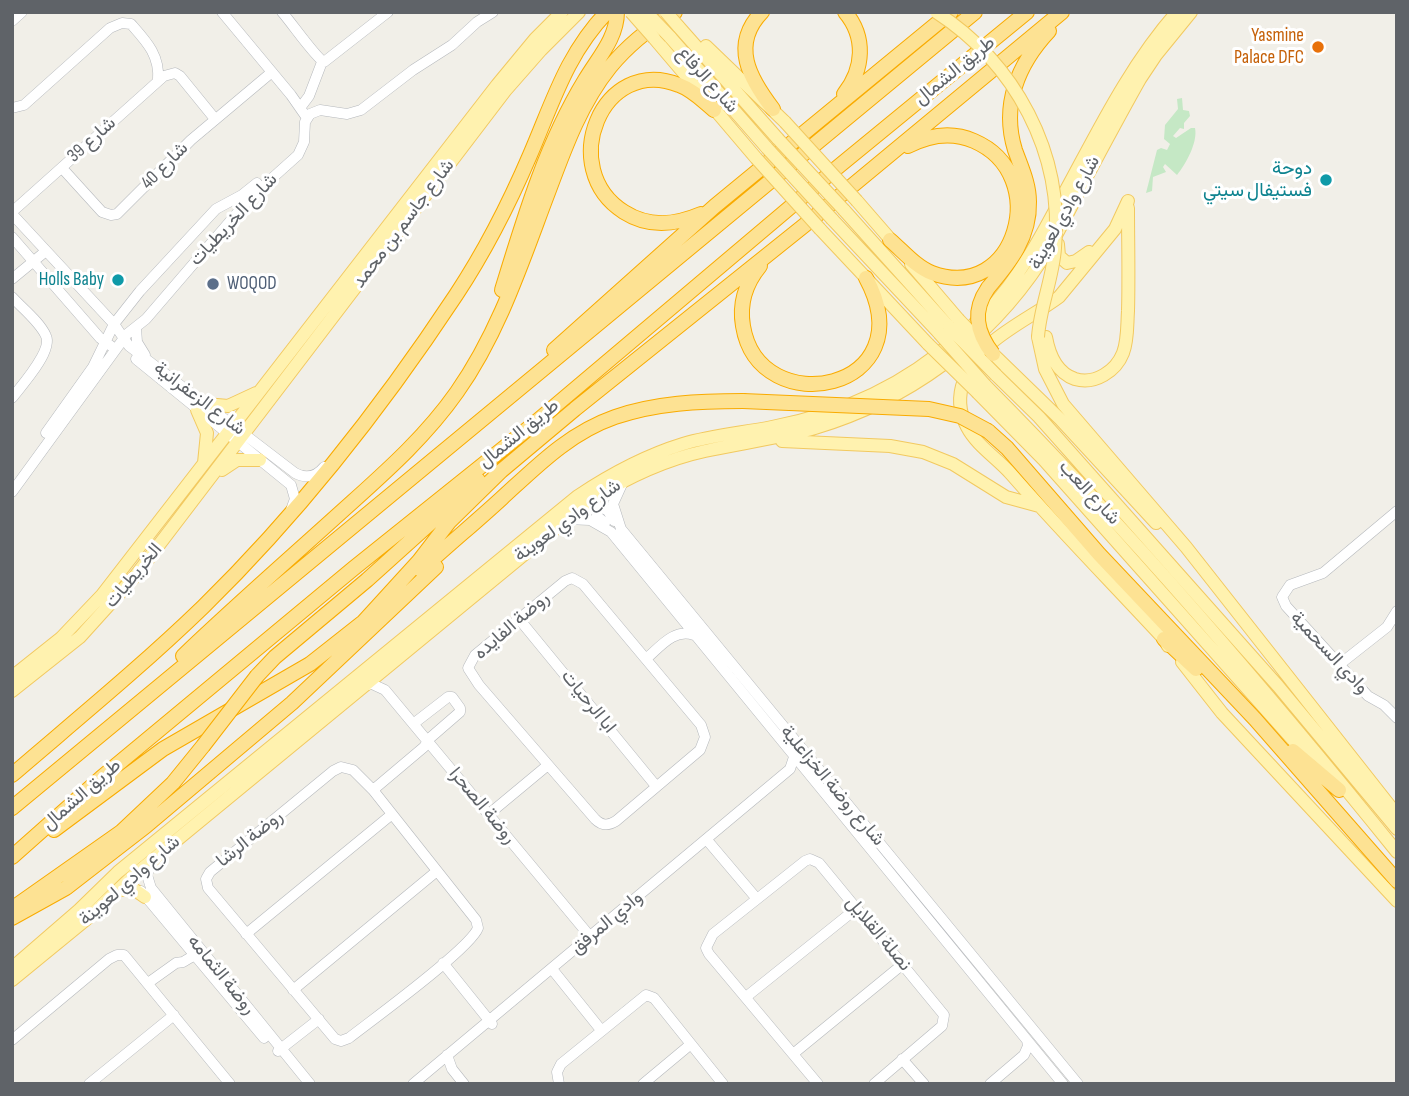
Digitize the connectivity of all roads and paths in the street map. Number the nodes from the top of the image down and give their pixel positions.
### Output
1 (22, 12) edge
2 (222, 12) edge
3 (282, 12) edge
4 (485, 12) edge
5 (493, 12) edge
6 (562, 12) edge
7 (579, 12) edge
8 (607, 12) edge
9 (617, 12) edge
10 (631, 12) edge
11 (646, 12) edge
12 (666, 12) edge
13 (762, 12) edge
14 (845, 12) edge
15 (936, 12) edge
16 (951, 12) edge
17 (975, 12) edge
18 (1027, 12) edge
19 (1062, 12) edge
20 (1070, 12) edge
21 (1177, 12) edge
22 (1191, 12) edge
23 (383, 14) edge
24 (12, 21) edge
25 (678, 22) edge
26 (322, 62) junction
27 (272, 72) junction
28 (158, 80) junction
29 (12, 108) edge
30 (772, 108) junction
31 (714, 110) junction
32 (341, 112) junction
33 (828, 113) junction
34 (304, 114) junction
35 (215, 119) junction
36 (778, 139) joint
37 (767, 148) joint
38 (876, 165) junction
39 (62, 168) junction
40 (240, 201) junction
41 (715, 206) junction
42 (12, 213) edge
43 (1060, 228) junction
44 (12, 237) edge
45 (890, 240) junction
46 (1101, 243) junction
47 (775, 250) junction
48 (46, 251) junction
49 (32, 261) junction
50 (866, 278) junction
51 (12, 279) edge
52 (12, 297) edge
53 (114, 324) junction
54 (949, 326) junction
55 (136, 327) junction
56 (1042, 337) junction
57 (488, 338) junction
58 (106, 343) junction
59 (120, 344) junction
60 (993, 354) junction
61 (149, 361) junction
62 (1001, 371) junction
63 (395, 382) junction
64 (982, 389) junction
65 (260, 391) junction
66 (510, 397) junction
67 (12, 398) edge
68 (201, 407) junction
69 (230, 429) junction
70 (518, 436) junction
71 (242, 438) junction
72 (750, 444) junction
73 (1095, 458) junction
74 (260, 460) junction
75 (204, 464) junction
76 (624, 480) junction
77 (12, 481) edge
78 (206, 485) junction
79 (12, 492) edge
80 (500, 500) junction
81 (1039, 506) junction
82 (1397, 511) edge
83 (288, 517) junction
84 (565, 519) junction
85 (618, 533) junction
86 (1186, 547) junction
87 (1180, 577) junction
88 (1397, 611) edge
89 (678, 616) junction
90 (519, 619) junction
91 (1392, 626) edge
92 (357, 629) junction
93 (674, 635) junction
94 (694, 635) junction
95 (1164, 639) junction
96 (646, 659) junction
97 (1340, 664) junction
98 (385, 668) junction
99 (12, 677) edge
100 (363, 686) junction
101 (12, 691) edge
102 (1397, 718) edge
103 (1255, 719) junction
104 (417, 721) junction
105 (97, 736) junction
106 (1270, 737) junction
107 (429, 740) junction
108 (794, 757) junction
109 (548, 765) junction
110 (804, 770) junction
111 (12, 775) edge
112 (656, 786) junction
113 (223, 787) junction
114 (1339, 789) junction
115 (373, 790) junction
116 (1358, 804) junction
117 (12, 808) edge
118 (490, 813) junction
119 (391, 815) junction
120 (1397, 815) edge
121 (1397, 829) edge
122 (708, 842) junction
123 (1397, 852) edge
124 (18, 853) edge
125 (153, 860) junction
126 (437, 871) junction
127 (133, 876) junction
128 (1397, 881) edge
129 (114, 893) junction
130 (145, 897) junction
131 (757, 900) junction
132 (1397, 901) edge
133 (857, 908) junction
134 (12, 909) edge
135 (12, 918) edge
136 (246, 934) junction
137 (593, 937) junction
138 (194, 949) junction
139 (443, 963) junction
140 (903, 964) junction
141 (12, 968) edge
142 (553, 970) junction
143 (12, 980) edge
144 (148, 983) junction
145 (293, 990) junction
146 (746, 998) junction
147 (174, 1015) junction
148 (320, 1021) junction
149 (491, 1022) junction
150 (601, 1030) junction
151 (12, 1040) edge
152 (1026, 1040) junction
153 (691, 1044) junction
154 (281, 1052) junction
155 (793, 1054) junction
156 (1040, 1055) junction
157 (448, 1058) junction
158 (902, 1059) junction
159 (437, 1066) junction
160 (228, 1080) edge
161 (89, 1084) edge
162 (216, 1084) edge
163 (302, 1084) edge
164 (310, 1084) edge
165 (413, 1084) edge
166 (419, 1084) edge
167 (457, 1084) edge
168 (464, 1084) edge
169 (559, 1084) edge
170 (643, 1084) edge
171 (723, 1084) edge
172 (818, 1084) edge
173 (874, 1084) edge
174 (924, 1084) edge
175 (990, 1084) edge
176 (996, 1084) edge
177 (1063, 1084) edge
178 (1078, 1084) edge

1 - 24 street
2 - 27 street
3 - 26 street
4 - 32 street
5 - 32 street
6 - 65 main road, شارع جاسم بن محمد
7 - 71 main road, شارع جاسم بن محمد
8 - 63 highway
9 - 57 highway
10 - 31 main road, bridge
11 - 37 main road, شارع الرفاع, bridge
12 - 25 main road, شارع الرفاع, bridge
13 - 30 highway
14 - 33 highway
15 - 56 main road, bridge
16 - 33 highway
17 - 66 highway, طريق الشمال
18 - 70 highway, طريق الشمال
19 - 38 highway
20 - 60 highway, bridge
21 - 113 main road, شارع وادي لعوينة
22 - 43 main road, شارع وادي لعوينة
23 - 26 street
25 - 30 main road
25 - 36 main road, شارع الرفاع
25 - 57 highway
26 - 34 street, شارع الخريطيات
27 - 34 street
27 - 35 street, شارع 40
28 - 29 street
28 - 35 street, شارع 39
28 - 39 street, شارع 39
30 - 45 main road, bridge
31 - 41 highway
31 - 50 main road, bridge
32 - 34 street
33 - 41 highway
34 - 40 street, شارع الخريطيات
35 - 39 street, شارع 40
36 - 54 main road, شارع العب, bridge
37 - 54 main road, شارع العب, bridge
38 - 45 highway
38 - 47 highway
39 - 42 street, شارع 39
40 - 53 street, شارع الخريطيات
40 - 55 street, شارع الخريطيات
41 - 66 highway
42 - 48 street, شارع الزعفرانية
43 - 46 main road
43 - 72 main road, شارع وادي لعوينة
44 - 49 street, شارع الزعفرانية
45 - 54 main road
46 - 56 main road
46 - 81 main road
47 - 50 highway
47 - 92 highway
48 - 49 street
48 - 53 street, شارع الزعفرانية
49 - 51 street
49 - 58 street, شارع الزعفرانية
50 - 64 main road, bridge
52 - 67 street
53 - 58 street, شارع الخريطيات
53 - 59 street, شارع الزعفرانية
54 - 60 main road, bridge
54 - 62 main road, شارع العب, bridge
54 - 64 main road, شارع العب, bridge
55 - 59 street, شارع الخريطيات
55 - 61 street
56 - 86 main road
57 - 105 highway
58 - 59 street, شارع الزعفرانية
58 - 77 street, شارع الخريطيات
59 - 61 street, شارع الزعفرانية
59 - 68 street, شارع الزعفرانية
59 - 79 street, شارع الخريطيات
60 - 62 main road
61 - 68 street, شارع الزعفرانية
62 - 73 main road
62 - 87 main road, شارع العب
63 - 71 street, شارع الزعفرانية
63 - 83 highway
64 - 114 main road
64 - 116 main road, شارع العب
65 - 68 main road
65 - 69 main road, شارع جاسم بن محمد
66 - 105 highway, طريق الشمال
68 - 69 street, شارع الزعفرانية
68 - 75 main road
69 - 71 street, شارع الزعفرانية
69 - 75 main road, الخريطيات
70 - 124 highway, طريق الشمال
70 - 134 highway, bridge
71 - 74 street, شارع الزعفرانية
71 - 78 main road, الخريطيات
72 - 76 main road, شارع وادي لعوينة
72 - 81 main road
73 - 86 main road
73 - 87 main road
74 - 78 main road
74 - 83 street, شارع الزعفرانية
75 - 99 main road, الخريطيات
76 - 84 main road, شارع وادي لعوينة
76 - 85 street
78 - 101 main road, الخريطيات
80 - 92 highway
80 - 103 highway, bridge
80 - 135 highway
81 - 95 main road
82 - 97 street, وادي السحمية
83 - 111 highway
84 - 85 street, شارع روضة الخزاعلية
84 - 98 main road, شارع وادي لعوينة
85 - 89 street, شارع روضة الخزاعلية
85 - 178 street, شارع روضة الخزاعلية
86 - 120 main road
87 - 121 main road, شارع العب
88 - 91 street
89 - 93 street
89 - 94 street, شارع روضة الخزاعلية
90 - 96 street, روضة الفايده
90 - 109 street, روضة الفايده
90 - 112 street, ابا الرحيات
91 - 97 street
92 - 124 highway
93 - 94 street
93 - 96 street
94 - 108 street, شارع روضة الخزاعلية
95 - 106 highway
95 - 132 main road
96 - 112 street, روضة الفايده
97 - 102 street, وادي السحمية
98 - 100 main road, شارع وادي لعوينة
98 - 104 street, روضة الصحرا
100 - 107 street, روضة الصحرا
100 - 125 main road, شارع وادي لعوينة
103 - 106 highway
103 - 114 highway
104 - 107 street, روضة الصحرا
104 - 107 street
105 - 117 highway, طريق الشمال
106 - 128 highway
107 - 115 street
107 - 118 street, روضة الصحرا
108 - 110 street, شارع روضة الخزاعلية
108 - 122 street, وادي المرفق
109 - 112 street, روضة الفايده
109 - 118 street
110 - 122 street, وادي المرفق
110 - 152 street, شارع روضة الخزاعلية
113 - 127 main road
113 - 141 main road, شارع وادي لعوينة
114 - 116 main road
115 - 119 street, روضة الرشا
115 - 136 street, روضة الرشا
116 - 123 main road, شارع العب
118 - 137 street, روضة الصحرا
119 - 126 street, روضة الرشا
119 - 136 street
122 - 131 street
122 - 137 street, وادي المرفق
125 - 127 main road, شارع وادي لعوينة
125 - 138 street, روضة الثمامه
126 - 139 street, روضة الرشا
126 - 145 street
127 - 129 main road, شارع وادي لعوينة
127 - 130 street, روضة الثمامه
129 - 130 main road
129 - 143 main road, شارع وادي لعوينة
130 - 138 street, روضة الثمامه
131 - 133 street, نصلة القلايل
131 - 146 street, نصلة القلايل
133 - 140 street, نصلة القلايل
133 - 146 street
136 - 145 street, روضة الرشا
137 - 142 street, وادي المرفق
138 - 144 street
138 - 154 street, روضة الثمامه
139 - 148 street, روضة الرشا
139 - 149 street
140 - 155 street
140 - 158 street, نصلة القلايل
142 - 149 street, وادي المرفق
142 - 150 street
144 - 147 street
144 - 151 street
145 - 148 street, روضة الرشا
146 - 155 street, نصلة القلايل
147 - 160 street
147 - 161 street
148 - 154 street
149 - 157 street, وادي المرفق
150 - 153 street
150 - 169 street
152 - 156 street, شارع روضة الخزاعلية
152 - 175 street
153 - 170 street
153 - 171 street
154 - 163 street, روضة الثمامه
154 - 164 street, روضة الثمامه
155 - 172 street, نصلة القلايل
156 - 176 street
156 - 177 street, شارع روضة الخزاعلية
157 - 159 street, وادي المرفق
157 - 168 street
158 - 173 street, نصلة القلايل
158 - 174 street
159 - 165 street, وادي المرفق
159 - 166 street, وادي المرفق
159 - 167 street
160 - 162 street

